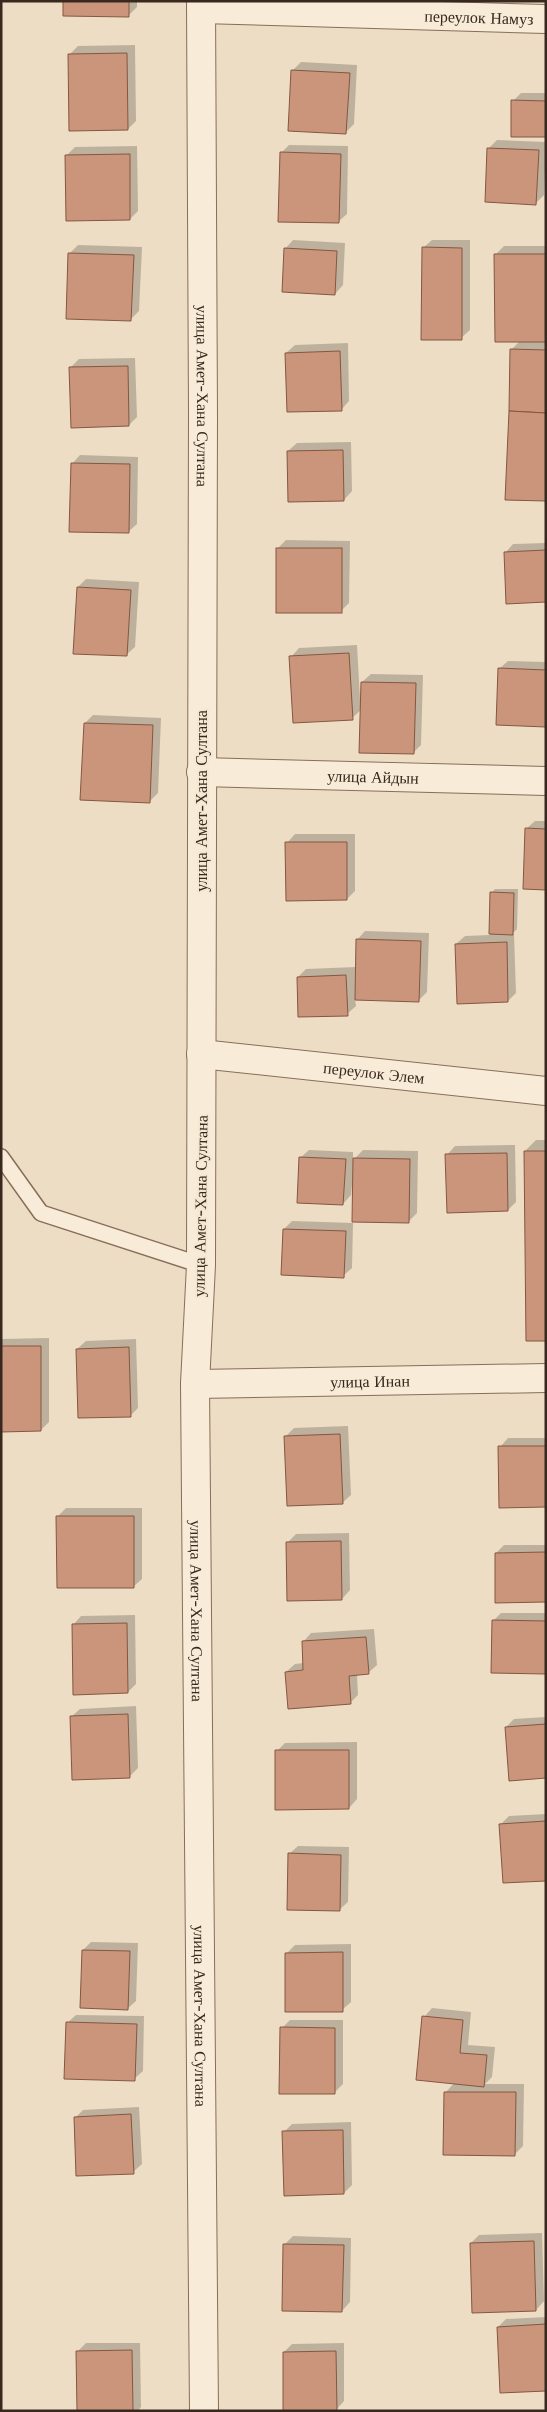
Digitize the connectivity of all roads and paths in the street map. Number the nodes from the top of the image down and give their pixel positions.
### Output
1 (201, 5) edge
2 (546, 19) edge
3 (201, 772) junction
4 (546, 781) edge
5 (201, 1054) junction
6 (546, 1091) edge
7 (1, 1157) edge
8 (201, 1265) junction
9 (546, 1378) edge
10 (195, 1384) junction
11 (204, 2411) edge

1 - 2 street, переулок Намуз
1 - 3 street, улица Амет-Хана Султана
3 - 4 street, улица Айдын
3 - 5 street, улица Амет-Хана Султана
5 - 6 street, переулок Элем
5 - 8 street, улица Амет-Хана Султана
7 - 8 lane
8 - 10 street, улица Амет-Хана Султана
9 - 10 street, улица Инан
10 - 11 street, улица Амет-Хана Султана

